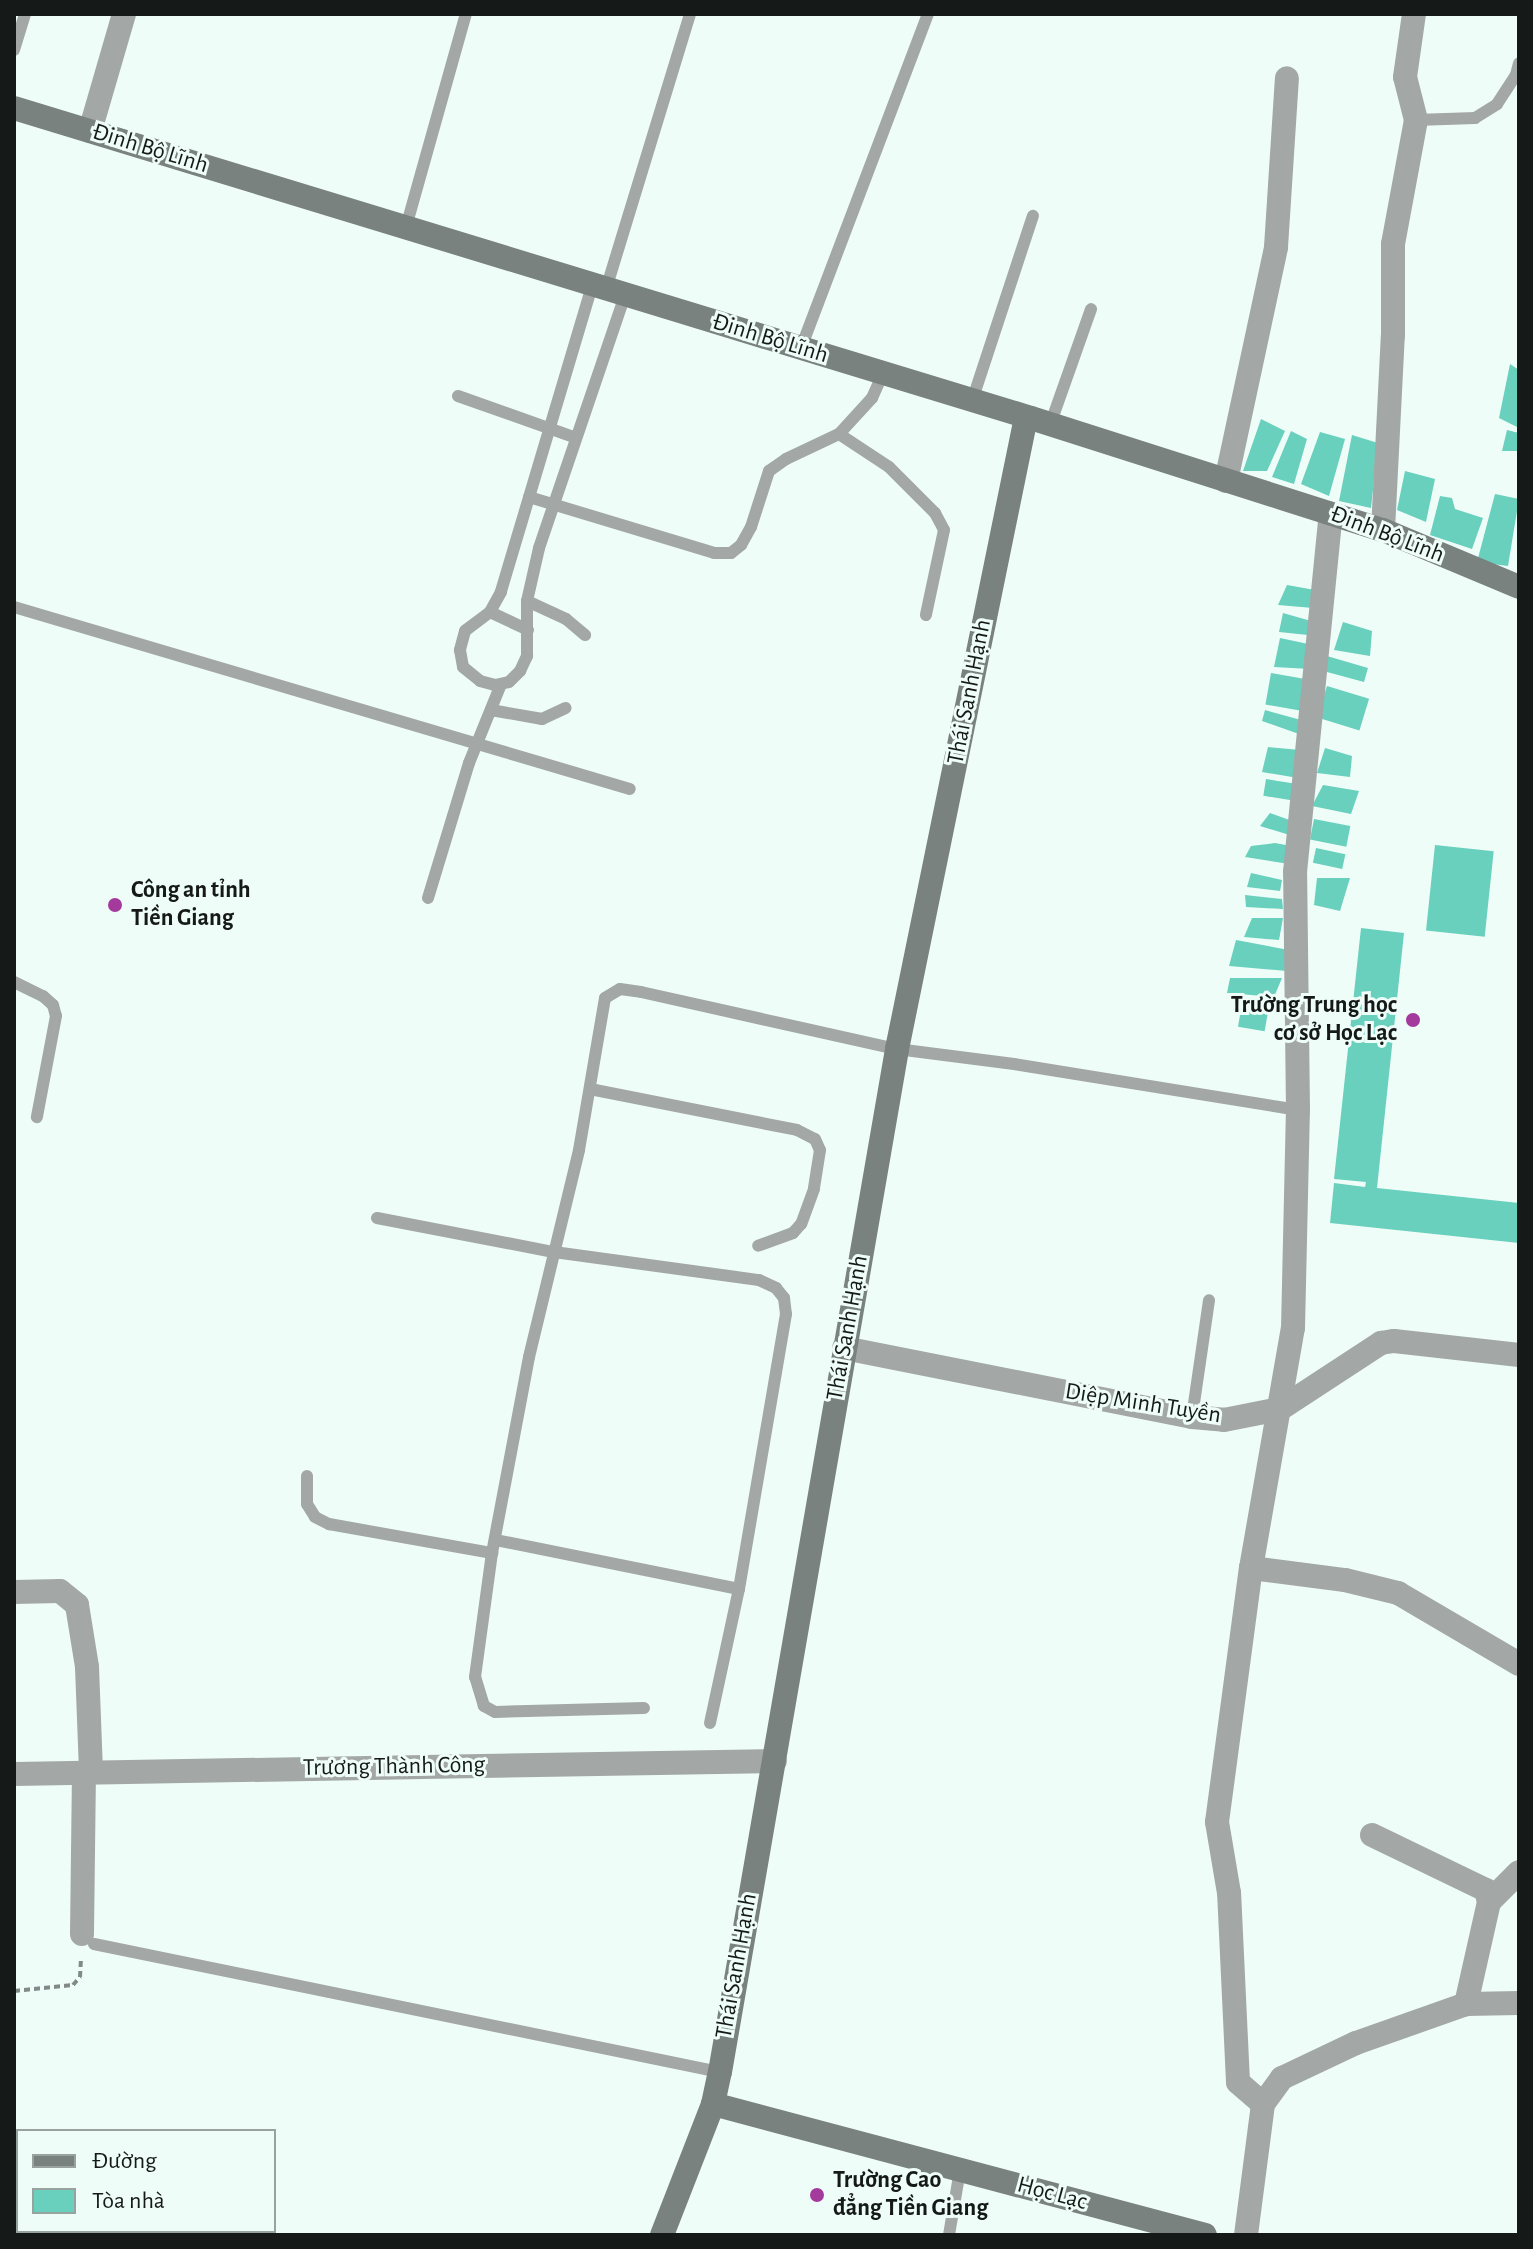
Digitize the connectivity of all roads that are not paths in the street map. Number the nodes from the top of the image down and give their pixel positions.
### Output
1 (25, 14) edge
2 (124, 14) edge
3 (466, 14) edge
4 (690, 14) edge
5 (928, 14) edge
6 (1414, 14) edge
7 (14, 50) edge
8 (1519, 63) edge
9 (1287, 78) dead end
10 (14, 108) edge
11 (1416, 120) junction
12 (90, 131) junction
13 (1033, 216) dead end
14 (406, 227) junction
15 (607, 290) junction
16 (1091, 309) dead end
17 (801, 348) junction
18 (883, 373) junction
19 (458, 396) dead end
20 (972, 401) junction
21 (1026, 417) junction
22 (1050, 425) junction
23 (549, 430) junction
24 (839, 434) junction
25 (574, 437) junction
26 (1226, 481) junction
27 (529, 497) junction
28 (552, 504) junction
29 (1331, 514) junction
30 (1383, 530) junction
31 (1519, 587) edge
32 (527, 601) junction
33 (14, 607) edge
34 (490, 612) junction
35 (926, 615) dead end
36 (528, 630) junction
37 (585, 635) dead end
38 (501, 684) junction
39 (566, 708) dead end
40 (491, 710) junction
41 (478, 746) junction
42 (630, 789) dead end
43 (428, 898) dead end
44 (14, 982) edge
45 (897, 1049) junction
46 (590, 1089) junction
47 (1298, 1110) junction
48 (37, 1117) dead end
49 (377, 1218) dead end
50 (758, 1246) dead end
51 (554, 1252) junction
52 (1209, 1300) dead end
53 (844, 1348) junction
54 (1519, 1355) edge
55 (1280, 1409) junction
56 (1192, 1417) junction
57 (307, 1476) dead end
58 (494, 1546) junction
59 (1251, 1568) junction
60 (739, 1589) junction
61 (14, 1592) edge
62 (1519, 1664) edge
63 (644, 1708) dead end
64 (710, 1723) dead end
65 (775, 1761) junction
66 (87, 1773) junction
67 (14, 1774) edge
68 (1372, 1835) dead end
69 (1519, 1872) edge
70 (1489, 1902) junction
71 (88, 1939) joint
72 (1519, 2003) edge
73 (1466, 2004) junction
74 (720, 2072) junction
75 (713, 2104) junction
76 (1263, 2104) junction
77 (960, 2170) junction
78 (954, 2234) edge
79 (662, 2235) edge
80 (1205, 2235) edge
81 (1246, 2235) edge

1 - 7 lane
2 - 12 street
3 - 14 lane
4 - 15 lane
5 - 17 lane
6 - 11 street
8 - 11 lane
9 - 26 street
10 - 12 street, Đinh Bộ Lĩnh
11 - 30 street
12 - 14 street, Đinh Bộ Lĩnh
13 - 20 lane
14 - 15 street, Đinh Bộ Lĩnh
15 - 17 street, Đinh Bộ Lĩnh
15 - 23 lane
15 - 25 lane
16 - 22 lane
17 - 18 street, Đinh Bộ Lĩnh
18 - 20 street, Đinh Bộ Lĩnh
18 - 24 lane
19 - 23 lane
20 - 21 street, Đinh Bộ Lĩnh
21 - 22 street, Đinh Bộ Lĩnh
21 - 45 street, Thái Sanh Hạnh
22 - 26 street, Đinh Bộ Lĩnh
23 - 25 lane
23 - 27 lane
24 - 28 lane
24 - 35 lane
25 - 28 lane
26 - 29 street, Đinh Bộ Lĩnh
27 - 28 lane
27 - 34 lane
28 - 32 lane
29 - 30 street, Đinh Bộ Lĩnh
29 - 47 street
30 - 31 street, Đinh Bộ Lĩnh
32 - 36 lane
32 - 37 lane
33 - 41 lane
34 - 36 lane
34 - 38 lane
36 - 38 lane
38 - 40 lane
39 - 40 lane
40 - 41 lane
41 - 42 lane
41 - 43 lane
44 - 48 lane
45 - 46 lane
45 - 47 lane
45 - 53 street, Thái Sanh Hạnh
46 - 50 lane
46 - 51 lane
47 - 55 street
49 - 51 lane
51 - 58 lane
51 - 60 lane
52 - 56 lane
53 - 56 street, Diệp Minh Tuyền
53 - 65 street, Thái Sanh Hạnh
54 - 55 street, Diệp Minh Tuyền
55 - 56 street, Diệp Minh Tuyền
55 - 59 street
57 - 58 lane
58 - 60 lane
58 - 63 lane
59 - 62 street
59 - 76 street
60 - 64 lane
61 - 66 street
65 - 66 street, Trương Thành Công
65 - 74 street, Thái Sanh Hạnh
66 - 67 street, Trương Thành Công
66 - 71 street
68 - 70 street
69 - 70 street
70 - 73 street
71 - 74 lane
72 - 73 street
73 - 76 street
74 - 75 street, Thái Sanh Hạnh
75 - 77 street, Học Lạc
75 - 79 street, Thái Sanh Hạnh
76 - 81 street
77 - 78 lane
77 - 80 street, Học Lạc

